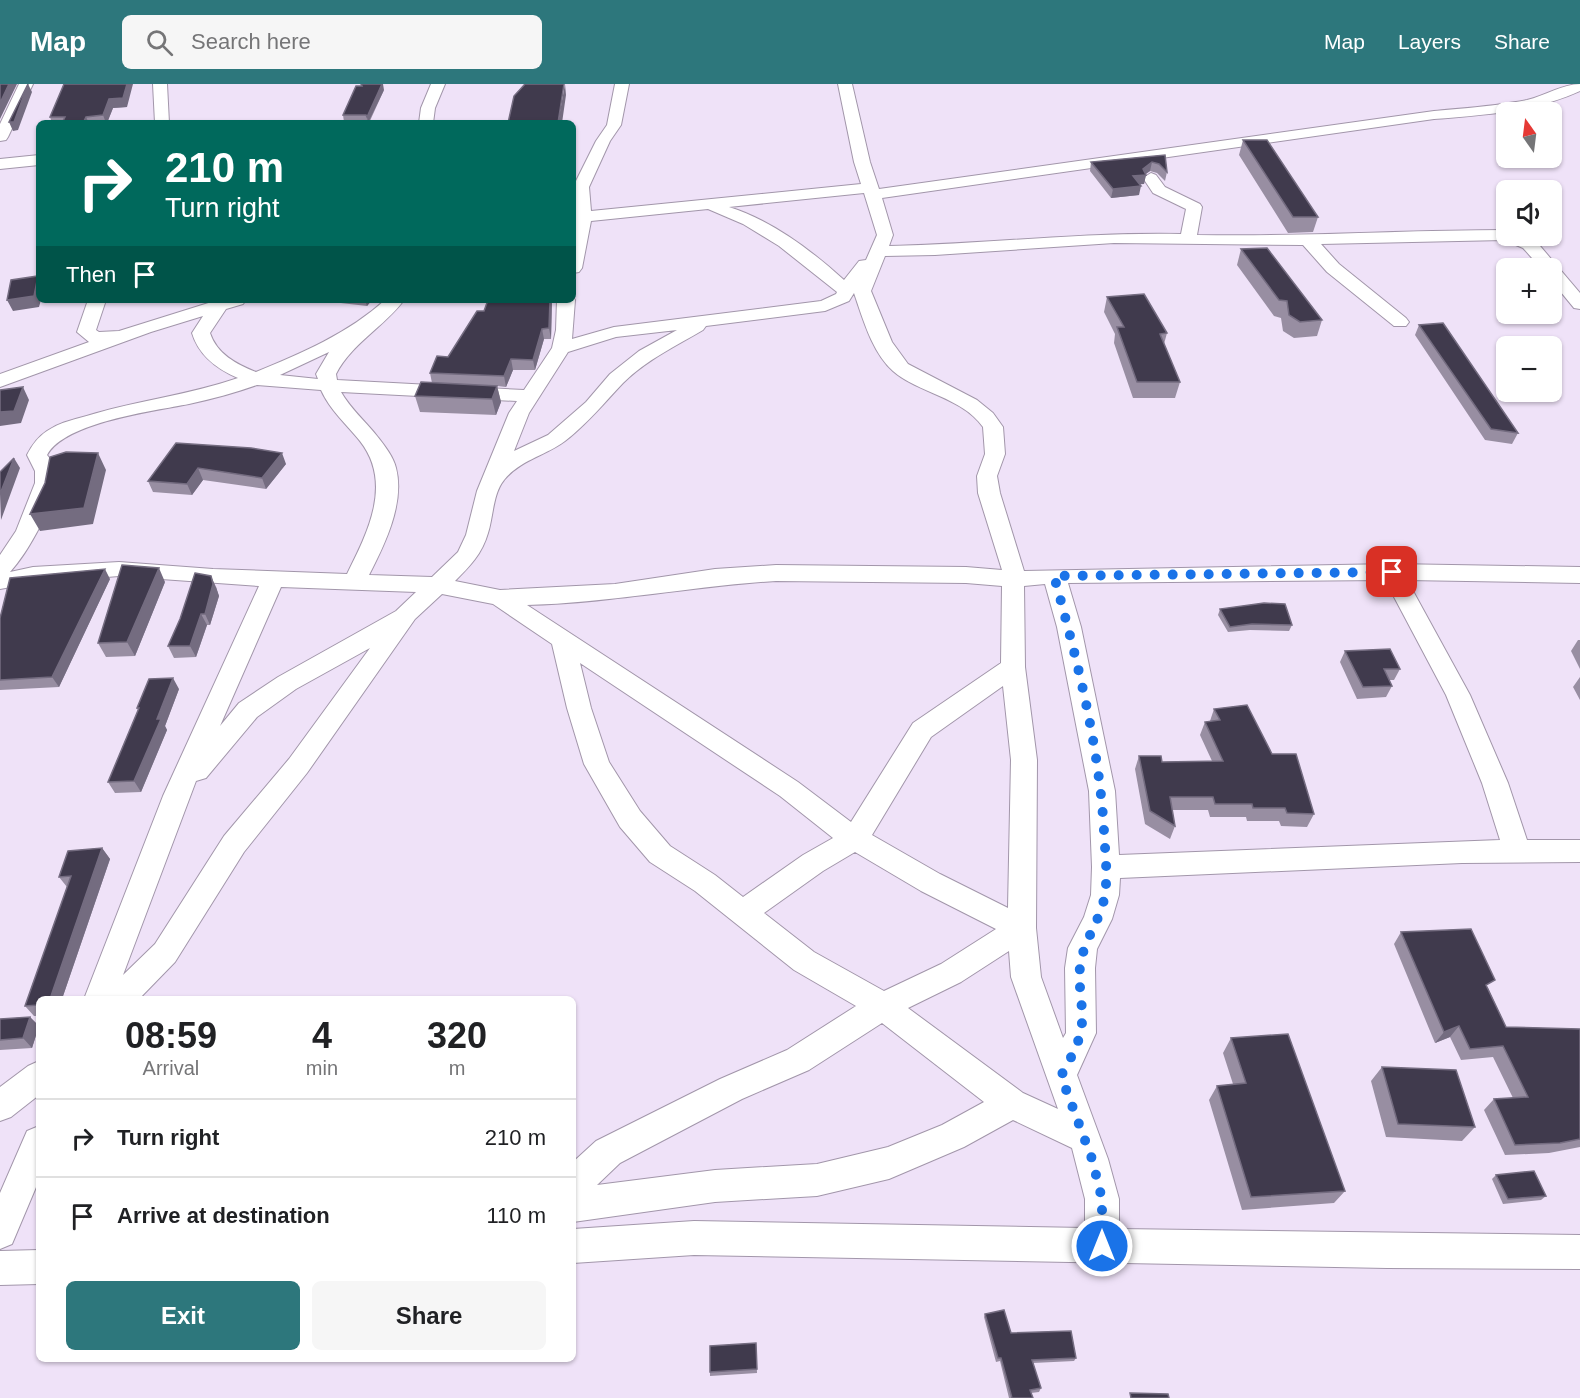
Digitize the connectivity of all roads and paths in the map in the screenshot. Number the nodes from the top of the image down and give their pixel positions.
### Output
1 (26, 84) edge
2 (160, 84) edge
3 (438, 84) edge
4 (622, 84) edge
5 (845, 84) edge
6 (1580, 86) edge
7 (162, 120) edge
8 (426, 120) edge
9 (2, 137) dead end
10 (36, 160) edge
11 (0, 164) edge
12 (1151, 178) dead end
13 (872, 191) junction
14 (706, 206) junction
15 (578, 218) edge
16 (1496, 235) edge
17 (576, 238) edge
18 (1307, 238) junction
19 (1188, 240) junction
20 (1531, 246) edge
21 (877, 252) junction
22 (1541, 258) edge
23 (1562, 282) edge
24 (846, 291) junction
25 (96, 303) edge
26 (228, 303) edge
27 (566, 303) edge
28 (1580, 304) edge
29 (388, 307) edge
30 (711, 319) junction
31 (1400, 322) dead end
32 (125, 335) junction
33 (561, 348) junction
34 (256, 379) junction
35 (0, 381) edge
36 (328, 384) junction
37 (530, 396) junction
38 (493, 480) junction
39 (0, 568) edge
40 (1392, 572) junction
41 (1580, 575) edge
42 (1054, 576) junction
43 (274, 578) junction
44 (1014, 579) junction
45 (0, 581) edge
46 (355, 581) junction
47 (437, 585) junction
48 (500, 598) junction
49 (407, 613) junction
50 (562, 637) junction
51 (1013, 667) junction
52 (176, 796) junction
53 (855, 839) junction
54 (1518, 850) junction
55 (1580, 851) edge
56 (1106, 867) junction
57 (742, 912) junction
58 (1022, 927) junction
59 (100, 996) edge
60 (122, 996) edge
61 (883, 1006) junction
62 (1061, 1076) junction
63 (36, 1078) edge
64 (1012, 1104) junction
65 (0, 1106) edge
66 (1084, 1138) junction
67 (36, 1149) edge
68 (576, 1182) edge
69 (576, 1205) edge
70 (0, 1232) edge
71 (576, 1246) edge
72 (1102, 1246) junction
73 (1580, 1252) edge
74 (36, 1267) edge
75 (0, 1268) edge

1 - 9 street
2 - 7 street
3 - 8 street
4 - 15 street
5 - 13 street
6 - 13 street
10 - 11 street
12 - 19 street
13 - 14 street
13 - 21 street
14 - 15 street
14 - 24 street
15 - 17 street
16 - 18 street
18 - 19 street
18 - 31 street
19 - 21 street
20 - 22 street
21 - 24 street
21 - 44 street
23 - 28 street
24 - 30 street
25 - 32 street
26 - 32 street
26 - 34 street
27 - 33 street
29 - 34 street
29 - 36 street
30 - 33 street
30 - 38 street
32 - 35 street
33 - 37 street
34 - 36 street
34 - 39 street
36 - 37 street
36 - 46 street
37 - 38 street
38 - 47 street
40 - 41 street
40 - 42 street
40 - 54 street
42 - 44 street
42 - 56 street
43 - 45 street
43 - 46 street
43 - 52 street
44 - 48 street
44 - 51 street
46 - 47 street
47 - 48 street
47 - 49 street
48 - 50 street
49 - 52 street
49 - 60 street
50 - 53 street
50 - 57 street
51 - 53 street
51 - 58 street
52 - 59 street
53 - 57 street
53 - 58 street
54 - 55 street
54 - 56 street
56 - 62 street
57 - 61 street
58 - 61 street
58 - 62 street
61 - 64 street
61 - 68 street
62 - 66 street
63 - 65 street
64 - 66 street
64 - 69 street
66 - 72 street
67 - 70 street
71 - 72 street
72 - 73 street
74 - 75 street

